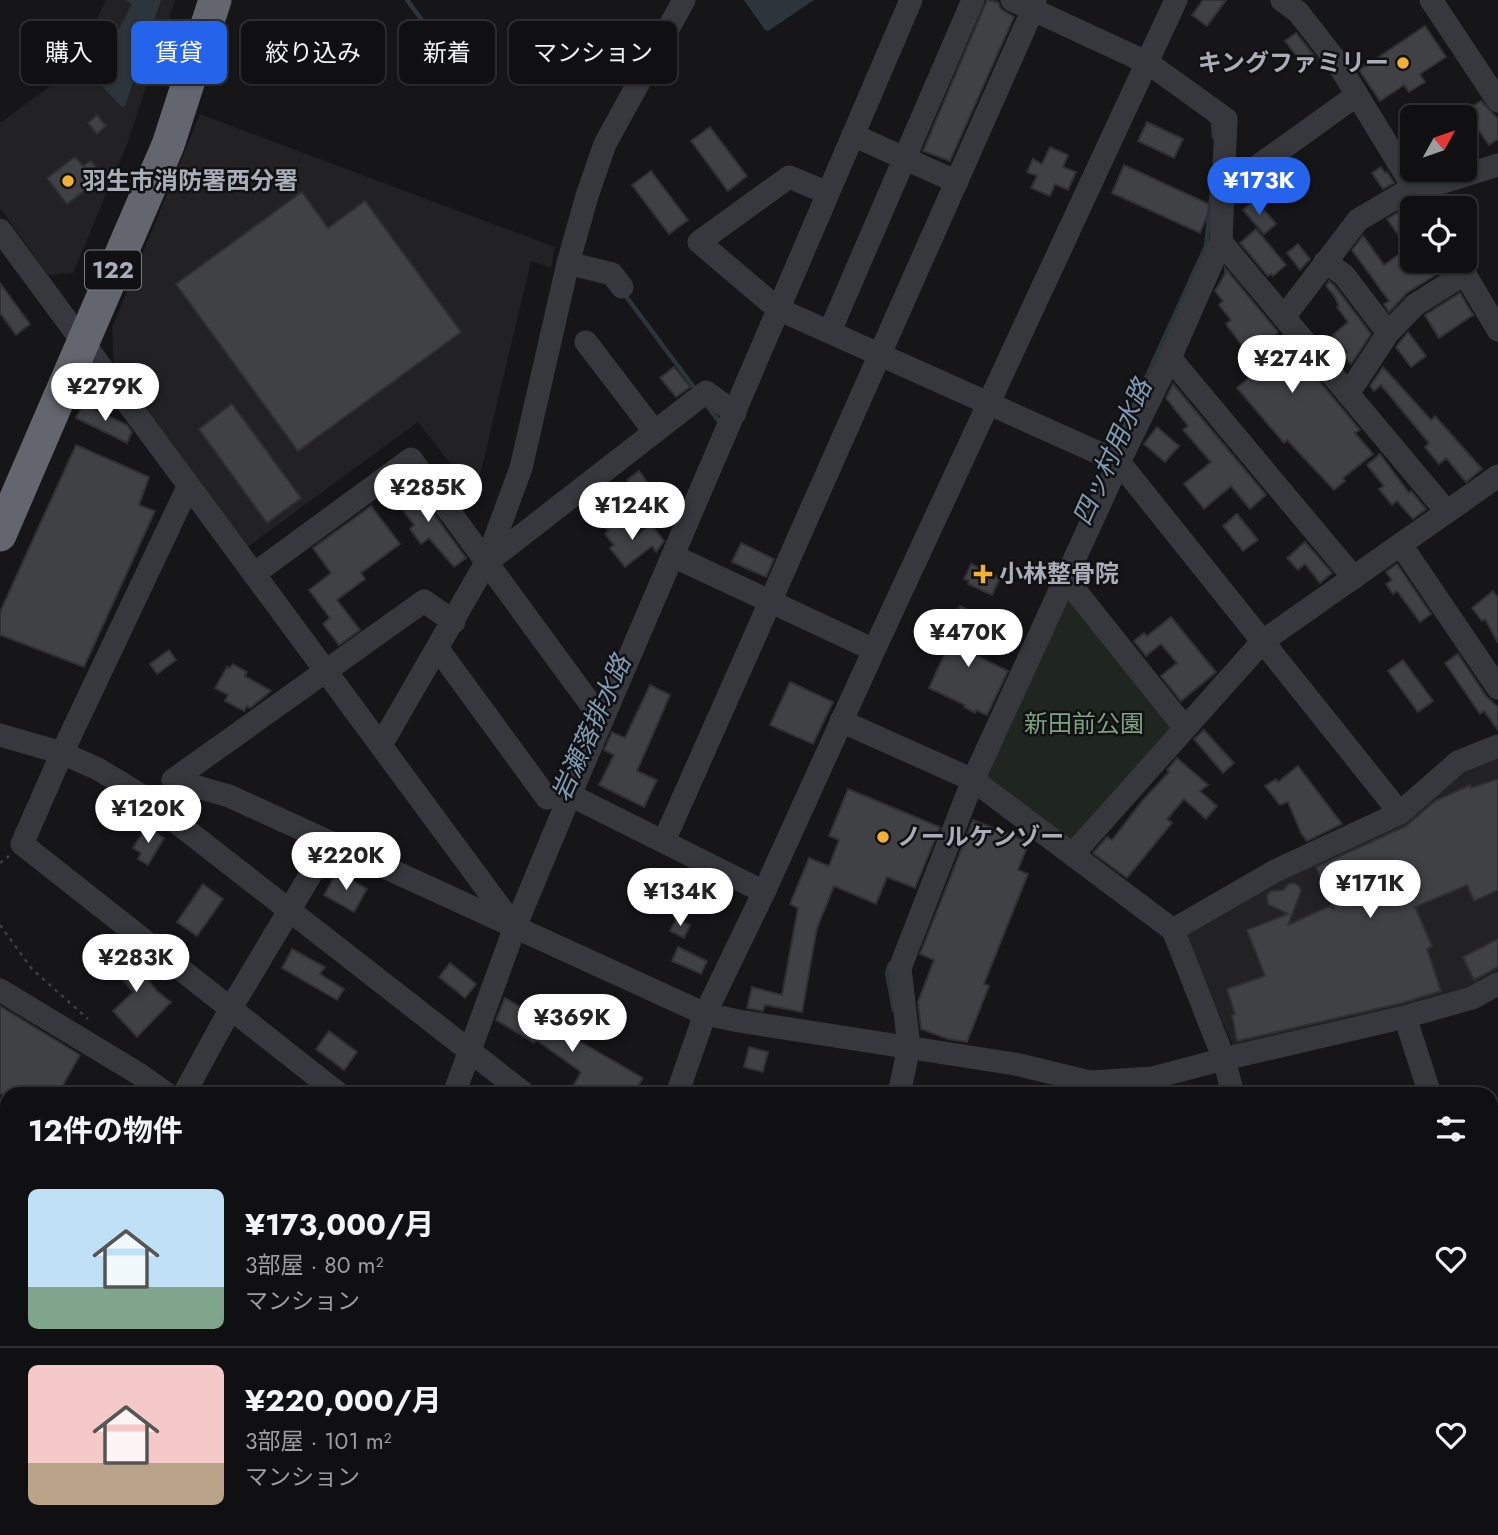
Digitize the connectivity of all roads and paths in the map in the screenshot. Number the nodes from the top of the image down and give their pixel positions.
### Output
1 (192, 0) edge
2 (215, 0) edge
3 (684, 0) edge
4 (911, 0) edge
5 (974, 0) edge
6 (1176, 0) edge
7 (1437, 1) edge
8 (1026, 3) edge
9 (1294, 4) edge
10 (1148, 63) junction
11 (1357, 96) junction
12 (1498, 101) edge
13 (853, 135) junction
14 (905, 158) junction
15 (1498, 165) edge
16 (957, 182) junction
17 (1223, 191) junction
18 (828, 193) junction
19 (1419, 196) edge
20 (1400, 203) edge
21 (0, 230) edge
22 (1221, 242) junction
23 (1325, 262) junction
24 (568, 263) junction
25 (1454, 273) edge
26 (1465, 273) edge
27 (622, 287) dead end
28 (778, 309) junction
29 (1284, 317) junction
30 (1498, 330) edge
31 (830, 331) junction
32 (75, 332) junction
33 (1388, 333) junction
34 (586, 342) dead end
35 (881, 355) junction
36 (1170, 358) junction
37 (1348, 394) junction
38 (989, 403) junction
39 (735, 413) junction
40 (654, 431) junction
41 (1119, 462) junction
42 (0, 481) edge
43 (1495, 484) edge
44 (188, 487) junction
45 (1447, 512) junction
46 (0, 535) edge
47 (1401, 545) junction
48 (673, 556) junction
49 (486, 564) junction
50 (254, 574) junction
51 (1354, 578) junction
52 (1066, 579) junction
53 (771, 602) junction
54 (454, 622) junction
55 (1263, 641) junction
56 (438, 649) junction
57 (874, 650) junction
58 (326, 671) junction
59 (1498, 688) edge
60 (589, 702) dead end
61 (841, 721) junction
62 (1184, 727) junction
63 (0, 736) edge
64 (381, 745) junction
65 (1498, 746) edge
66 (62, 753) junction
67 (973, 780) junction
68 (558, 797) junction
69 (1400, 813) junction
70 (664, 841) junction
71 (330, 842) junction
72 (1073, 853) junction
73 (764, 892) junction
74 (289, 910) junction
75 (0, 925) edge
76 (515, 927) junction
77 (1174, 930) junction
78 (1498, 984) edge
79 (0, 990) edge
80 (231, 1008) junction
81 (705, 1014) junction
82 (1405, 1017) junction
83 (93, 1024) dead end
84 (902, 1045) junction
85 (469, 1050) junction
86 (1224, 1059) junction
87 (157, 1087) edge
88 (188, 1087) edge
89 (330, 1087) edge
90 (456, 1087) edge
91 (516, 1087) edge
92 (679, 1087) edge
93 (887, 1087) edge
94 (899, 1087) edge
95 (1092, 1087) edge
96 (1101, 1087) edge
97 (1231, 1087) edge
98 (1428, 1087) edge

1 - 32 highway, 122
2 - 32 highway, 122
3 - 24 street
4 - 13 street
5 - 14 street
6 - 10 street
7 - 12 street
8 - 10 street
8 - 16 street
9 - 11 street
10 - 17 street
10 - 38 street
11 - 17 street
11 - 19 street
13 - 14 street
13 - 18 street
14 - 16 street
14 - 31 street
15 - 19 street
16 - 35 street
17 - 22 street
18 - 28 street
18 - 28 street
20 - 23 street
21 - 32 street
22 - 29 street
22 - 36 street
23 - 29 street
23 - 33 street
24 - 27 street
24 - 49 street
25 - 33 street
26 - 30 street
28 - 31 street
28 - 39 street
29 - 37 street
31 - 35 street
32 - 42 highway, 122
32 - 44 street
32 - 46 highway, 122
33 - 37 street
34 - 40 street
35 - 38 street
35 - 53 street
36 - 41 street
36 - 51 street
37 - 45 street
38 - 41 street
38 - 57 street
39 - 40 street
39 - 48 street
40 - 49 street
41 - 52 street
41 - 55 street
43 - 45 street
44 - 50 street
44 - 66 street
45 - 47 street
47 - 51 street
47 - 59 street
48 - 53 street
48 - 68 street
49 - 50 street
49 - 54 street
49 - 60 street
50 - 58 street
51 - 55 street
52 - 62 street
52 - 67 street
53 - 57 street
53 - 70 street
54 - 56 street
54 - 58 street
55 - 62 street
55 - 69 street
56 - 64 street
56 - 68 street
57 - 61 street
58 - 64 street
58 - 71 street
61 - 67 street
61 - 73 street
62 - 72 street
63 - 66 street
64 - 76 street
65 - 69 street
66 - 74 street
66 - 80 street
67 - 72 street
67 - 84 street
68 - 70 street
68 - 76 street
69 - 77 street
70 - 73 street
71 - 74 street
71 - 76 street
72 - 77 street
73 - 81 street
74 - 80 street
74 - 85 street
75 - 83 path
76 - 81 street
76 - 85 street
77 - 86 street
78 - 82 street
79 - 87 street
80 - 88 street
80 - 89 street
81 - 84 street
81 - 92 street
82 - 86 street
82 - 98 street
84 - 93 street
84 - 94 street
84 - 95 street
85 - 90 street
85 - 91 street
86 - 96 street
86 - 97 street

